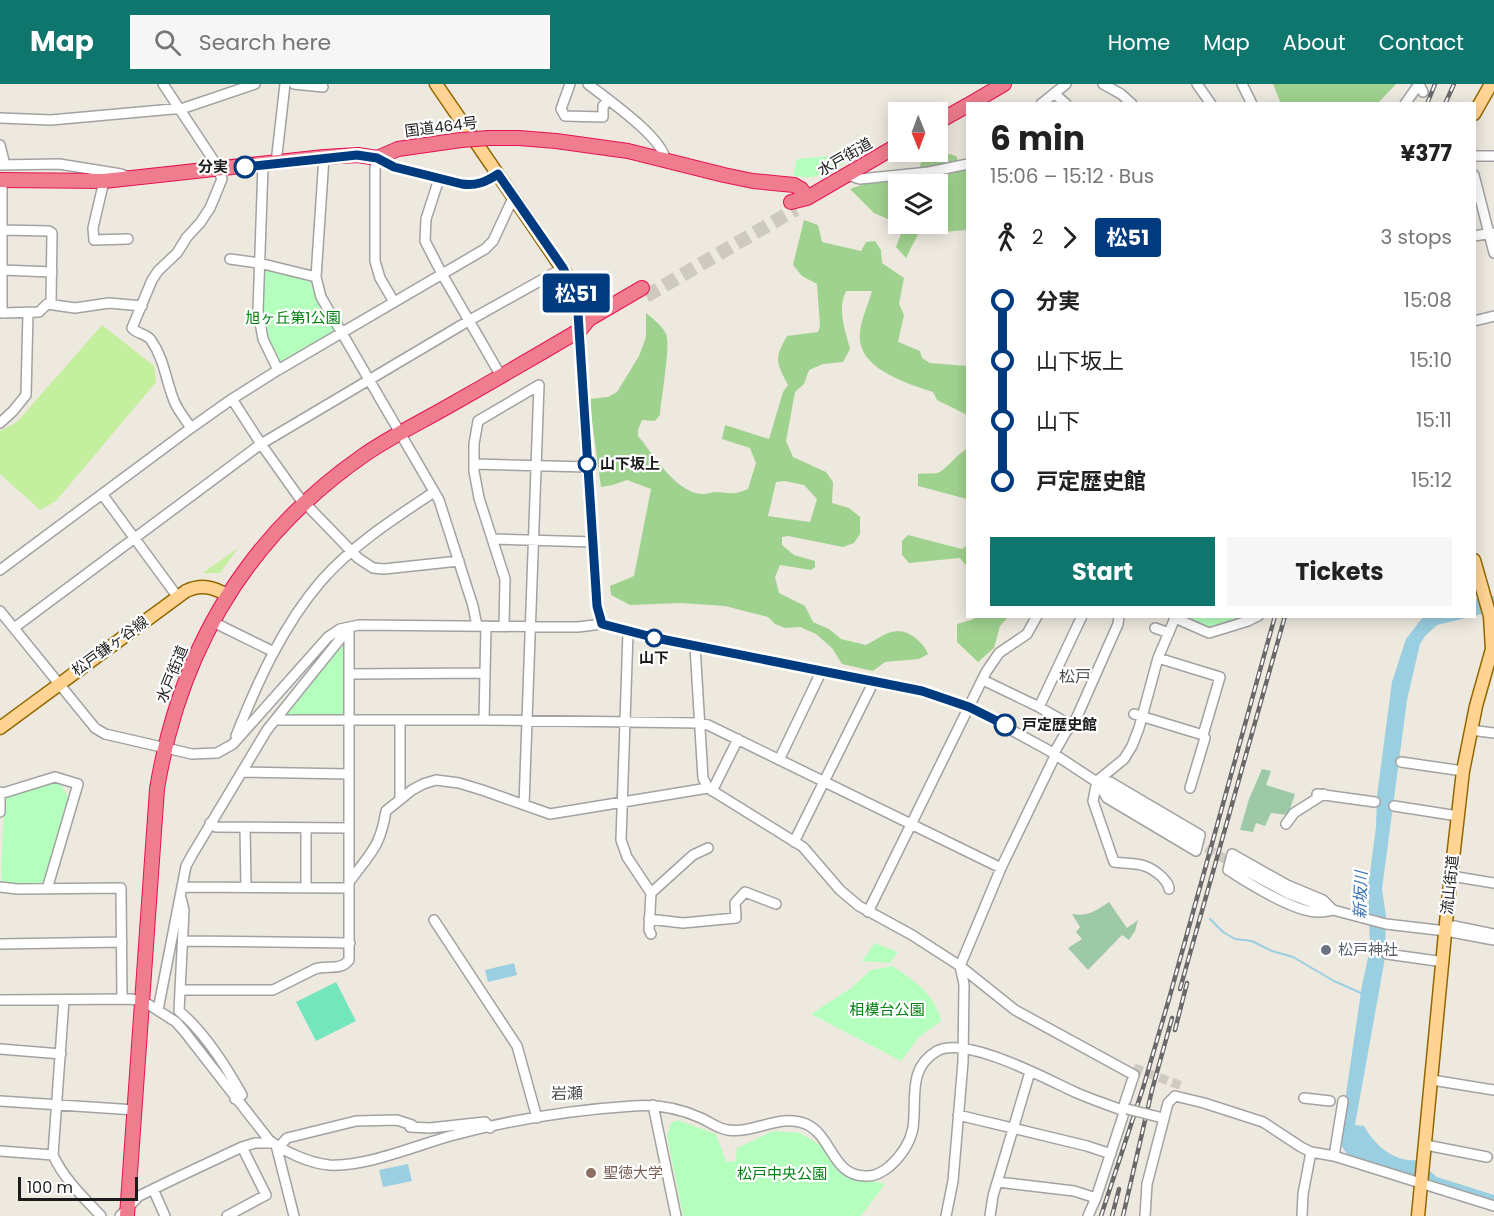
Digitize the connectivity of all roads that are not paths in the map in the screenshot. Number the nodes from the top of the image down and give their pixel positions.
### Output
1 (163, 84) edge
2 (255, 84) edge
3 (285, 84) edge
4 (294, 84) edge
5 (436, 84) edge
6 (570, 84) edge
7 (588, 84) edge
8 (1004, 84) edge
9 (1066, 84) edge
10 (1103, 84) edge
11 (1197, 84) edge
12 (1242, 84) edge
13 (1491, 84) edge
14 (323, 87) dead end
15 (985, 88) edge
16 (1423, 92) dead end
17 (1054, 93) junction
18 (609, 100) junction
19 (971, 102) edge
20 (1043, 102) edge
21 (1064, 102) edge
22 (1130, 102) edge
23 (1210, 102) edge
24 (1251, 102) edge
25 (1406, 102) edge
26 (966, 106) edge
27 (179, 108) junction
28 (1476, 110) edge
29 (948, 116) edge
30 (0, 118) edge
31 (0, 145) edge
32 (888, 151) edge
33 (1476, 156) edge
34 (1494, 156) edge
35 (324, 157) junction
36 (377, 158) junction
37 (665, 159) junction
38 (269, 164) junction
39 (966, 164) edge
40 (3, 165) edge
41 (218, 170) junction
42 (498, 174) junction
43 (847, 175) junction
44 (438, 178) junction
45 (131, 179) junction
46 (1, 180) edge
47 (104, 181) junction
48 (1476, 182) edge
49 (514, 196) junction
50 (807, 198) junction
51 (794, 206) tunnel mouth
52 (2, 230) junction
53 (1491, 233) edge
54 (1476, 236) edge
55 (128, 239) dead end
56 (1494, 253) edge
57 (230, 259) dead end
58 (259, 263) junction
59 (563, 268) junction
60 (2, 270) junction
61 (52, 272) junction
62 (442, 274) junction
63 (316, 276) junction
64 (570, 280) junction
65 (394, 302) junction
66 (51, 303) junction
67 (142, 306) junction
68 (604, 310) junction
69 (1, 313) edge
70 (28, 313) junction
71 (1494, 316) edge
72 (470, 320) junction
73 (1476, 320) edge
74 (580, 330) junction
75 (342, 333) junction
76 (279, 370) junction
77 (501, 376) junction
78 (369, 381) junction
79 (232, 399) junction
80 (0, 423) edge
81 (191, 428) junction
82 (400, 434) junction
83 (261, 444) junction
84 (474, 464) junction
85 (536, 466) junction
86 (588, 467) junction
87 (434, 492) junction
88 (102, 494) junction
89 (304, 503) junction
90 (135, 538) junction
91 (493, 539) junction
92 (533, 541) junction
93 (594, 542) junction
94 (352, 552) junction
95 (459, 561) junction
96 (1476, 567) edge
97 (0, 570) edge
98 (227, 595) junction
99 (177, 596) junction
100 (0, 611) edge
101 (1036, 618) edge
102 (1081, 618) edge
103 (1119, 618) edge
104 (1175, 618) edge
105 (1175, 618) edge
106 (1254, 618) edge
107 (1491, 621) edge
108 (213, 622) junction
109 (602, 624) junction
110 (481, 626) junction
111 (504, 626) junction
112 (531, 626) junction
113 (349, 627) junction
114 (14, 628) junction
115 (1155, 628) dead end
116 (628, 632) junction
117 (1169, 633) junction
118 (695, 646) junction
119 (274, 652) junction
120 (1492, 657) edge
121 (1158, 658) junction
122 (822, 670) junction
123 (484, 673) junction
124 (350, 674) junction
125 (983, 680) junction
126 (874, 681) junction
127 (58, 684) junction
128 (969, 707) junction
129 (1039, 707) junction
130 (1138, 715) junction
131 (275, 720) junction
132 (484, 720) junction
133 (350, 721) junction
134 (400, 721) junction
135 (528, 721) junction
136 (625, 722) junction
137 (699, 723) junction
138 (1070, 725) junction
139 (0, 728) edge
140 (1471, 730) junction
141 (1494, 733) edge
142 (1203, 735) junction
143 (738, 739) junction
144 (233, 744) junction
145 (165, 748) junction
146 (1055, 754) junction
147 (779, 760) junction
148 (1401, 762) dead end
149 (1463, 771) junction
150 (242, 772) junction
151 (349, 774) junction
152 (1097, 781) junction
153 (824, 782) junction
154 (708, 788) junction
155 (1190, 788) dead end
156 (0, 793) edge
157 (400, 799) junction
158 (1375, 802) dead end
159 (621, 803) junction
160 (524, 805) junction
161 (1394, 806) dead end
162 (0, 812) edge
163 (1458, 816) junction
164 (210, 824) junction
165 (1286, 824) dead end
166 (912, 825) junction
167 (245, 827) junction
168 (306, 828) junction
169 (349, 828) junction
170 (1195, 841) tunnel mouth
171 (794, 842) junction
172 (708, 848) dead end
173 (1235, 865) tunnel mouth
174 (1001, 868) junction
175 (1450, 876) junction
176 (349, 884) junction
177 (1494, 884) edge
178 (0, 887) edge
179 (246, 887) junction
180 (306, 888) junction
181 (46, 889) junction
182 (1169, 889) dead end
183 (182, 891) junction
184 (651, 893) junction
185 (776, 903) dead end
186 (1333, 910) junction
187 (868, 912) junction
188 (649, 919) junction
189 (434, 920) dead end
190 (1446, 931) junction
191 (1488, 933) edge
192 (651, 934) dead end
193 (1494, 940) edge
194 (122, 942) junction
195 (183, 942) junction
196 (350, 943) junction
197 (0, 944) edge
198 (1494, 945) edge
199 (1387, 954) dead end
200 (1437, 961) dead end
201 (960, 966) junction
202 (180, 990) junction
203 (122, 999) junction
204 (0, 1000) edge
205 (64, 1000) junction
206 (142, 1001) junction
207 (158, 1010) junction
208 (0, 1049) edge
209 (963, 1049) junction
210 (61, 1054) junction
211 (1030, 1072) junction
212 (1432, 1080) junction
213 (1494, 1090) edge
214 (1304, 1098) dead end
215 (236, 1099) junction
216 (0, 1101) edge
217 (1330, 1101) dead end
218 (1343, 1101) dead end
219 (57, 1105) junction
220 (653, 1105) junction
221 (135, 1110) junction
222 (1126, 1110) junction
223 (958, 1115) junction
224 (537, 1118) junction
225 (1160, 1118) dead end
226 (490, 1128) junction
227 (1014, 1128) junction
228 (276, 1145) junction
229 (1426, 1145) junction
230 (242, 1147) junction
231 (0, 1151) edge
232 (1311, 1152) junction
233 (1111, 1154) junction
234 (53, 1155) junction
235 (1334, 1156) junction
236 (1487, 1157) dead end
237 (1422, 1181) junction
238 (998, 1182) junction
239 (153, 1189) junction
240 (1096, 1198) junction
241 (1494, 1206) edge
242 (124, 1214) edge
243 (101, 1216) edge
244 (165, 1216) edge
245 (227, 1216) edge
246 (294, 1216) edge
247 (676, 1216) edge
248 (946, 1216) edge
249 (990, 1216) edge
250 (1088, 1216) edge
251 (1145, 1216) edge
252 (1302, 1216) edge
253 (1418, 1216) edge

1 - 27 street
2 - 27 street
3 - 38 street
4 - 14 street
5 - 42 main road
6 - 18 street
7 - 18 street
8 - 15 highway
9 - 17 street
10 - 22 street
11 - 23 street
12 - 24 street
13 - 28 main road
15 - 19 highway
16 - 25 street
17 - 20 street
17 - 21 street
18 - 37 street
26 - 29 highway
27 - 30 street
27 - 41 street
31 - 40 street
32 - 43 highway, 水戸街道
33 - 34 street
35 - 36 highway, 国道464号
35 - 38 highway, 国道464号
35 - 63 street
36 - 37 highway, 国道464号, bridge
36 - 44 street
36 - 65 street
37 - 50 highway, 国道464号
38 - 41 highway, 国道464号
38 - 58 street
39 - 43 street
40 - 45 street
41 - 45 highway, 国道464号
41 - 67 street
42 - 44 street
42 - 49 main road
43 - 50 highway, 水戸街道
44 - 62 street
45 - 47 highway, 国道464号
46 - 47 highway, 国道464号
46 - 52 street
47 - 55 street
48 - 53 street
49 - 59 main road
49 - 62 street
50 - 51 highway, 水戸街道
52 - 60 street
52 - 61 street
53 - 54 street
53 - 56 street
57 - 58 street
58 - 63 street
58 - 76 street
59 - 64 main road
59 - 72 street
60 - 61 street
60 - 69 street
61 - 66 street
62 - 65 street
62 - 72 street
63 - 75 street
64 - 68 main road
64 - 74 main road
65 - 75 street
66 - 67 street
66 - 70 street
67 - 81 street
68 - 74 highway, 水戸街道
68 - 74 highway, 水戸街道
69 - 70 street
70 - 80 street
71 - 73 street
72 - 77 street
72 - 78 street
74 - 77 highway, 水戸街道
74 - 86 street
75 - 76 street
75 - 78 street
76 - 79 street
77 - 82 highway, 水戸街道
78 - 82 street
78 - 83 street
79 - 81 street
79 - 83 street
81 - 88 street
82 - 87 street
82 - 89 highway, 水戸街道
83 - 89 street
83 - 90 street
84 - 85 street
84 - 85 street
84 - 91 street
85 - 86 street
85 - 92 street
86 - 93 street
87 - 94 street
87 - 95 street
88 - 90 street
88 - 97 street
89 - 94 street
89 - 98 highway, 水戸街道
90 - 99 street
90 - 114 street
91 - 92 street
91 - 111 street
92 - 93 street
92 - 112 street
93 - 109 street
94 - 95 street
94 - 119 street
95 - 110 street
96 - 107 main road, 流山街道
98 - 99 main road, 松戸鎌ヶ谷線
98 - 108 highway, 水戸街道
99 - 127 main road, 松戸鎌ヶ谷線
100 - 114 street
101 - 125 street
102 - 129 street
103 - 138 street
104 - 117 street
105 - 106 street
107 - 120 main road, 流山街道
108 - 119 street
108 - 145 highway, 水戸街道
109 - 112 street
109 - 116 street
110 - 111 street
110 - 113 street
110 - 123 street
111 - 112 street
112 - 135 street
113 - 124 street
113 - 131 street
113 - 144 street
114 - 127 street
115 - 117 street
116 - 118 street
116 - 136 street
117 - 121 street
118 - 122 street
118 - 137 street
119 - 144 street
120 - 140 main road, 流山街道
121 - 130 street
121 - 142 street
122 - 126 street
122 - 147 street
123 - 124 street
123 - 132 street
124 - 133 street
125 - 128 street
125 - 129 street
126 - 128 street
126 - 153 street
127 - 139 main road, 松戸鎌ヶ谷線
127 - 145 street
128 - 146 street
128 - 166 street
129 - 138 street
130 - 142 street
130 - 152 street
131 - 133 street
131 - 150 street
132 - 134 street
132 - 135 street
133 - 134 street
133 - 151 street
134 - 157 street
135 - 136 street
135 - 160 street
136 - 137 street
136 - 159 street
137 - 143 street
137 - 154 street
138 - 146 street
140 - 141 street
140 - 149 main road, 流山街道
142 - 155 street
143 - 147 street
143 - 154 street
144 - 145 street
145 - 206 highway, 水戸街道
146 - 152 street
146 - 174 street
147 - 153 street
148 - 149 street
149 - 163 main road, 流山街道
150 - 151 street
150 - 164 street
151 - 169 street
152 - 152 street
152 - 170 street
152 - 182 street
153 - 166 street
153 - 171 street
154 - 159 street
154 - 171 street
156 - 162 street
156 - 181 street
157 - 160 street
157 - 176 street
158 - 165 street
159 - 160 street
159 - 184 street
161 - 163 street
163 - 175 main road, 流山街道
164 - 167 street
164 - 183 street
166 - 174 street
166 - 187 street
167 - 168 street
167 - 179 street
168 - 169 street
168 - 180 street
169 - 176 street
171 - 187 street
172 - 184 street
173 - 186 street
174 - 201 street
175 - 177 street
175 - 190 main road, 流山街道
176 - 180 street
176 - 196 street
178 - 181 street
179 - 180 street
179 - 183 street
181 - 194 street
183 - 195 street
183 - 207 street
184 - 188 street
185 - 188 street
186 - 186 street
186 - 190 street
187 - 201 street
188 - 192 street
189 - 224 street
190 - 191 street
190 - 212 main road, 流山街道
191 - 193 street
191 - 198 street
194 - 197 street
194 - 203 street
195 - 196 street
195 - 202 street
196 - 202 street
199 - 200 street
201 - 209 street
201 - 222 street
202 - 215 street
203 - 205 street
203 - 206 street
204 - 205 street
205 - 210 street
206 - 207 street
206 - 221 highway, 水戸街道
207 - 215 street
208 - 210 street
209 - 211 street
209 - 220 street
209 - 223 street
210 - 219 street
211 - 222 street
211 - 227 street
212 - 213 street
212 - 229 main road, 流山街道
214 - 217 street
215 - 228 street
216 - 219 street
218 - 235 street
219 - 221 street
219 - 234 street
220 - 224 street
220 - 247 street
221 - 242 highway, 水戸街道
222 - 225 street, bridge
222 - 233 street
223 - 227 street
223 - 248 street
224 - 226 street
226 - 228 street
226 - 228 street
227 - 233 street
227 - 238 street
228 - 230 street
228 - 246 street
229 - 236 street
229 - 237 main road, 流山街道
230 - 239 street
230 - 245 street
231 - 234 street
232 - 235 street
232 - 251 street
232 - 252 street
233 - 240 street
234 - 243 street
235 - 237 street
237 - 241 street
237 - 253 main road, 流山街道
238 - 240 street
238 - 249 street
239 - 242 street
239 - 244 street
240 - 250 street

